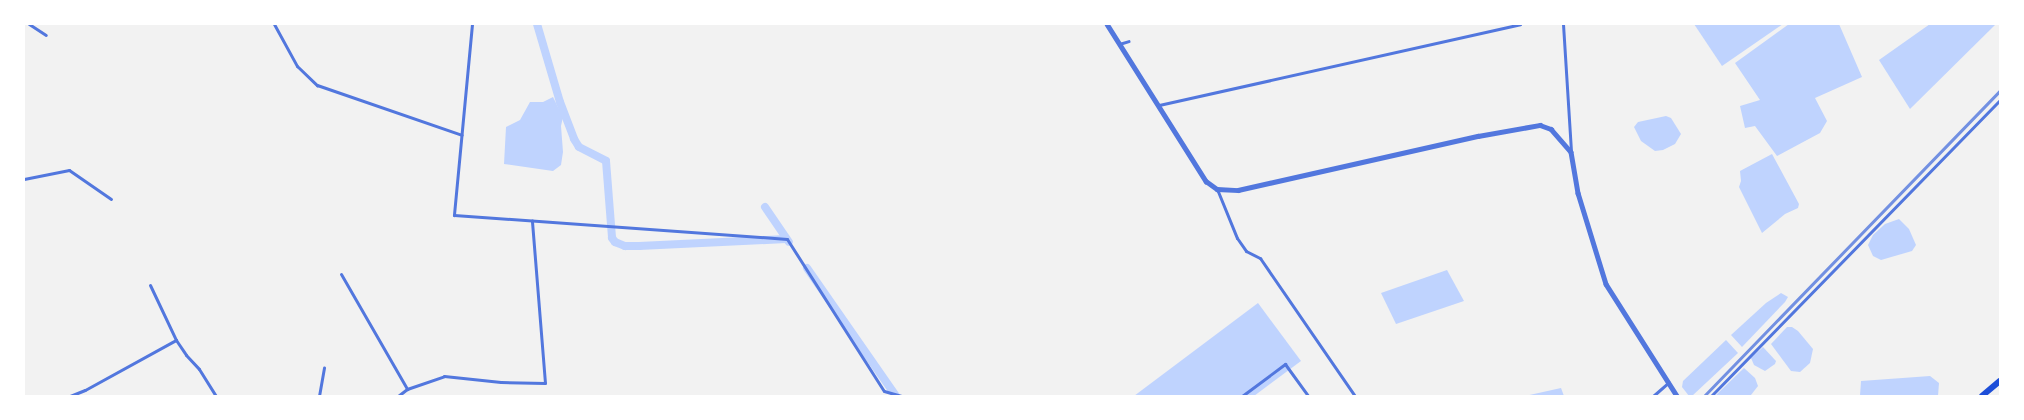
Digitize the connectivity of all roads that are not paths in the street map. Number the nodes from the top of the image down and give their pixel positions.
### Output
1 (29, 24) edge
2 (274, 24) edge
3 (472, 24) edge
4 (1107, 24) edge
5 (1520, 24) edge
6 (1563, 24) edge
7 (46, 35) dead end
8 (1129, 41) dead end
9 (1119, 44) junction
10 (2000, 100) edge
11 (1159, 105) junction
12 (462, 135) junction
13 (1571, 152) junction
14 (24, 179) edge
15 (1217, 189) junction
16 (111, 199) dead end
17 (532, 221) junction
18 (341, 274) dead end
19 (150, 285) dead end
20 (176, 340) junction
21 (324, 366) dead end
22 (2000, 381) edge
23 (1668, 382) junction
24 (407, 389) junction
25 (70, 396) edge
26 (216, 396) edge
27 (319, 396) edge
28 (398, 396) edge
29 (901, 396) edge
30 (1242, 396) edge
31 (1308, 396) edge
32 (1355, 396) edge
33 (1653, 396) edge
34 (1678, 396) edge
35 (1711, 396) edge
36 (1982, 396) edge

1 - 7 street
2 - 12 street
3 - 12 street
4 - 9 street
5 - 11 street
6 - 13 street
8 - 9 street
9 - 11 street
10 - 35 street
11 - 15 street
12 - 17 street
13 - 15 street
13 - 23 street
14 - 16 street
15 - 32 street
17 - 24 street
17 - 29 street
18 - 24 street
19 - 20 street
20 - 25 street
20 - 26 street
21 - 27 street
22 - 36 highway
23 - 33 street
23 - 34 street
24 - 28 street
30 - 31 street

